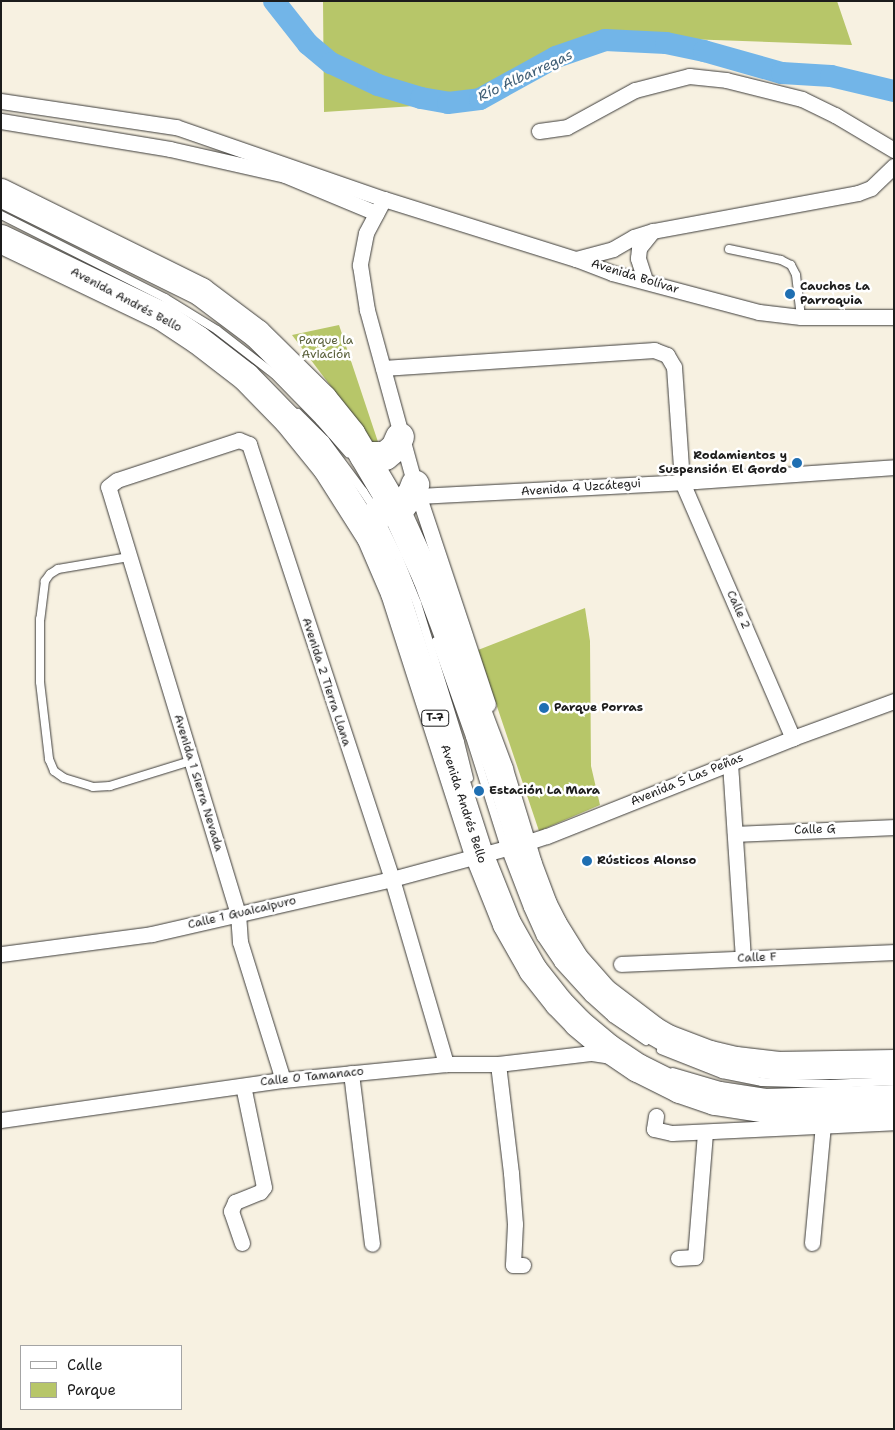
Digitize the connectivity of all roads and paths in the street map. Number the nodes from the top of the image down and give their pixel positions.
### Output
1 (1, 101) edge
2 (1, 121) edge
3 (539, 131) dead end
4 (894, 150) edge
5 (894, 166) edge
6 (888, 179) edge
7 (1, 192) edge
8 (384, 199) junction
9 (376, 213) junction
10 (1, 215) edge
11 (653, 231) junction
12 (1, 239) edge
13 (729, 250) dead end
14 (1, 252) edge
15 (57, 254) dead end
16 (576, 259) junction
17 (83, 267) dead end
18 (92, 271) dead end
19 (645, 280) junction
20 (162, 316) junction
21 (801, 317) junction
22 (894, 317) edge
23 (204, 333) dead end
24 (229, 352) dead end
25 (383, 368) junction
26 (261, 380) dead end
27 (400, 437) junction
28 (359, 460) junction
29 (894, 467) edge
30 (682, 482) junction
31 (108, 488) joint
32 (392, 500) junction
33 (129, 557) junction
34 (894, 701) edge
35 (793, 738) junction
36 (191, 761) junction
37 (730, 763) junction
38 (472, 790) dead end
39 (894, 827) edge
40 (735, 834) junction
41 (497, 849) junction
42 (392, 878) junction
43 (238, 914) junction
44 (521, 930) dead end
45 (894, 952) edge
46 (1, 954) edge
47 (534, 954) dead end
48 (743, 958) junction
49 (621, 964) dead end
50 (624, 1059) junction
51 (446, 1064) junction
52 (498, 1064) junction
53 (894, 1064) edge
54 (665, 1068) dead end
55 (351, 1073) junction
56 (283, 1080) junction
57 (894, 1081) edge
58 (243, 1086) junction
59 (891, 1104) edge
60 (656, 1116) dead end
61 (1, 1120) edge
62 (823, 1124) junction
63 (705, 1132) junction
64 (242, 1243) dead end
65 (812, 1243) dead end
66 (372, 1244) dead end
67 (678, 1258) dead end
68 (523, 1266) dead end

1 - 8 street, Avenida Bolívar
2 - 9 street
3 - 4 street
5 - 6 street
6 - 11 street
7 - 28 highway, Avenida Andrés Bello / T-7
8 - 9 street
8 - 16 street, Avenida Bolívar
9 - 25 street
10 - 28 lane
11 - 16 street
11 - 19 street
12 - 20 highway, Avenida Andrés Bello / T-7
13 - 21 lane
14 - 20 street
15 - 17 lane
16 - 19 street, Avenida Bolívar
18 - 23 lane
19 - 21 street, Avenida Bolívar
20 - 32 highway, Avenida Andrés Bello / T-7
21 - 22 street, Avenida Bolívar
24 - 26 lane
25 - 27 street
25 - 30 street, Calle 2
27 - 28 highway
27 - 32 street
28 - 32 highway, Avenida Andrés Bello / T-7
29 - 30 street, Avenida 4 Uzcátegui
30 - 32 street, Avenida 4 Uzcátegui
30 - 35 street, Calle 2
31 - 33 street, Avenida 1 Sierra Nevada
31 - 42 street, Avenida 2 Tierra Llana
32 - 38 lane
32 - 41 highway, Avenida Andrés Bello / T-7
32 - 41 highway, Avenida Andrés Bello / T-7
33 - 36 street, Avenida 1 Sierra Nevada
33 - 36 lane
34 - 35 street, Avenida 5 Las Peñas
35 - 37 street, Avenida 5 Las Peñas
36 - 43 street, Avenida 1 Sierra Nevada
37 - 40 street
37 - 41 street, Avenida 5 Las Peñas
39 - 40 street, Calle G
40 - 48 street
41 - 42 street, Calle 1 Guaicaipuro
41 - 50 highway, Avenida Andrés Bello / T-7
41 - 53 highway, Avenida Andrés Bello / T-7
41 - 57 lane
42 - 43 street, Calle 1 Guaicaipuro
42 - 51 street, Avenida 2 Tierra Llana
43 - 46 street, Calle 1 Guaicaipuro
43 - 56 street, Avenida 1 Sierra Nevada
44 - 47 lane
45 - 48 street, Calle F
48 - 49 street, Calle F
50 - 52 street, Calle 0 Tamanaco
50 - 59 highway, Avenida Andrés Bello / T-7
51 - 52 street, Calle 0 Tamanaco
51 - 55 street, Calle 0 Tamanaco
52 - 68 street
54 - 59 lane
55 - 56 street, Calle 0 Tamanaco
55 - 66 street
56 - 58 street, Calle 0 Tamanaco
58 - 61 street, Calle 0 Tamanaco
58 - 64 street
59 - 62 street
60 - 63 street
62 - 63 street
62 - 65 street
63 - 67 street

